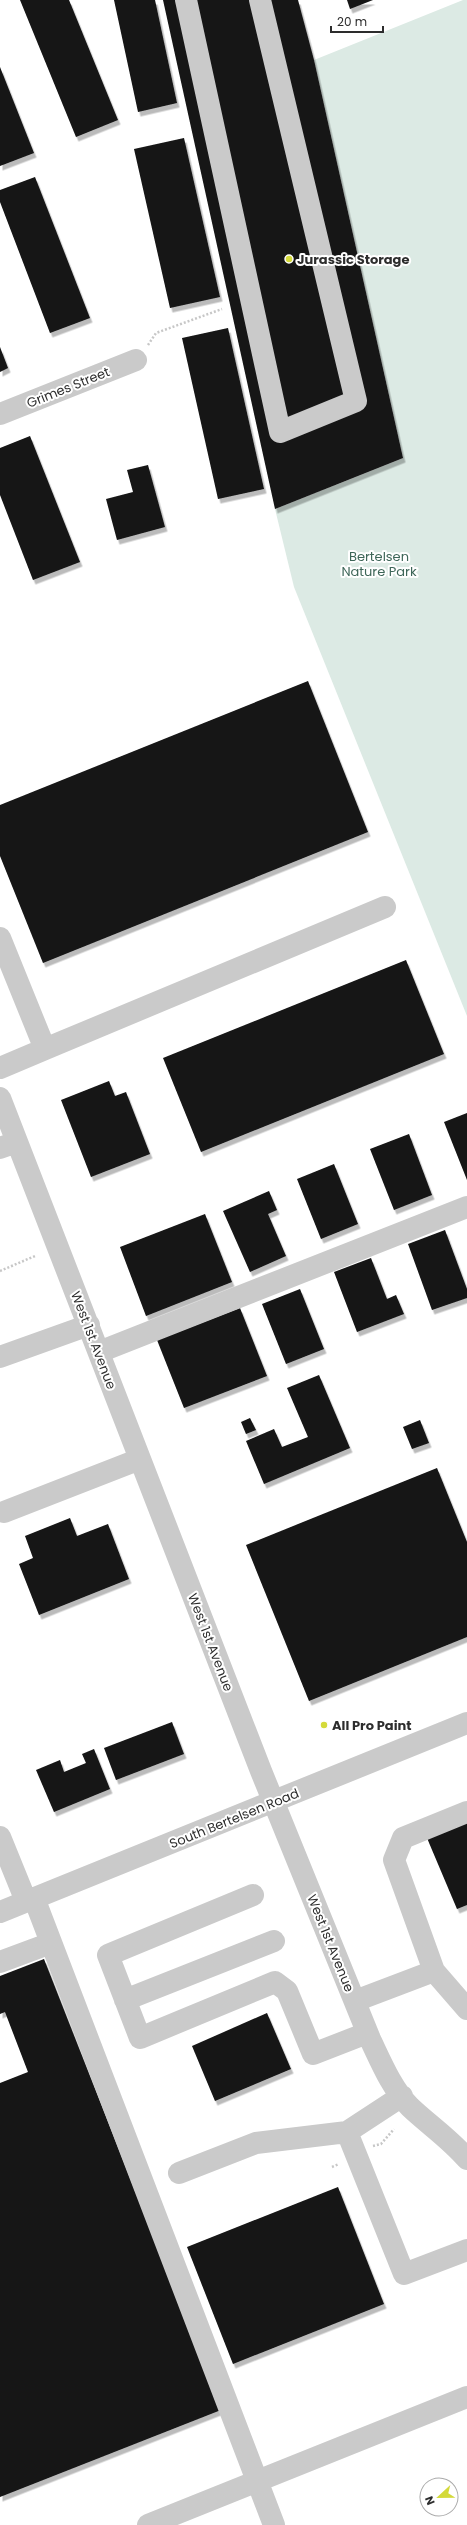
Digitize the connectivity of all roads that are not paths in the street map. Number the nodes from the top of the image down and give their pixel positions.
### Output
1 (186, 0) edge
2 (260, 0) edge
3 (136, 360) road end
4 (0, 414) edge
5 (385, 907) dead end
6 (0, 938) edge
7 (45, 1049) junction
8 (0, 1068) edge
9 (0, 1098) edge
10 (9, 1145) edge
11 (467, 1207) edge
12 (89, 1325) junction
13 (99, 1352) junction
14 (0, 1357) edge
15 (140, 1459) junction
16 (4, 1512) dead end
17 (467, 1723) edge
18 (274, 1802) junction
19 (467, 1812) edge
20 (0, 1837) edge
21 (253, 1895) dead end
22 (30, 1900) junction
23 (0, 1912) edge
24 (274, 1941) dead end
25 (51, 1943) junction
26 (0, 1962) edge
27 (434, 1972) junction
28 (125, 2000) junction
29 (355, 2001) junction
30 (467, 2008) edge
31 (367, 2033) junction
32 (402, 2096) junction
33 (347, 2132) junction
34 (467, 2159) edge
35 (179, 2173) dead end
36 (467, 2250) edge
37 (467, 2397) edge
38 (258, 2481) junction
39 (148, 2525) edge
40 (274, 2525) edge

1 - 2 street
3 - 4 street, Grimes Street
5 - 7 street
6 - 7 street
7 - 8 street
9 - 10 street, West 1st Avenue
10 - 12 street, West 1st Avenue
11 - 13 street
12 - 13 street, West 1st Avenue
12 - 14 street
13 - 15 street, West 1st Avenue
15 - 16 street
15 - 18 street, West 1st Avenue
17 - 18 street, South Bertelsen Road
18 - 22 street, South Bertelsen Road
18 - 29 street, West 1st Avenue
19 - 27 street
20 - 22 street
21 - 28 street
22 - 23 street, South Bertelsen Road
22 - 25 street
24 - 28 street
25 - 26 street
25 - 38 street
27 - 29 street
27 - 30 street
28 - 31 street
29 - 31 street, West 1st Avenue
31 - 32 street, West 1st Avenue
32 - 33 street
32 - 34 street, West 1st Avenue
33 - 35 street
33 - 36 street
37 - 38 street
38 - 39 street
38 - 40 street

